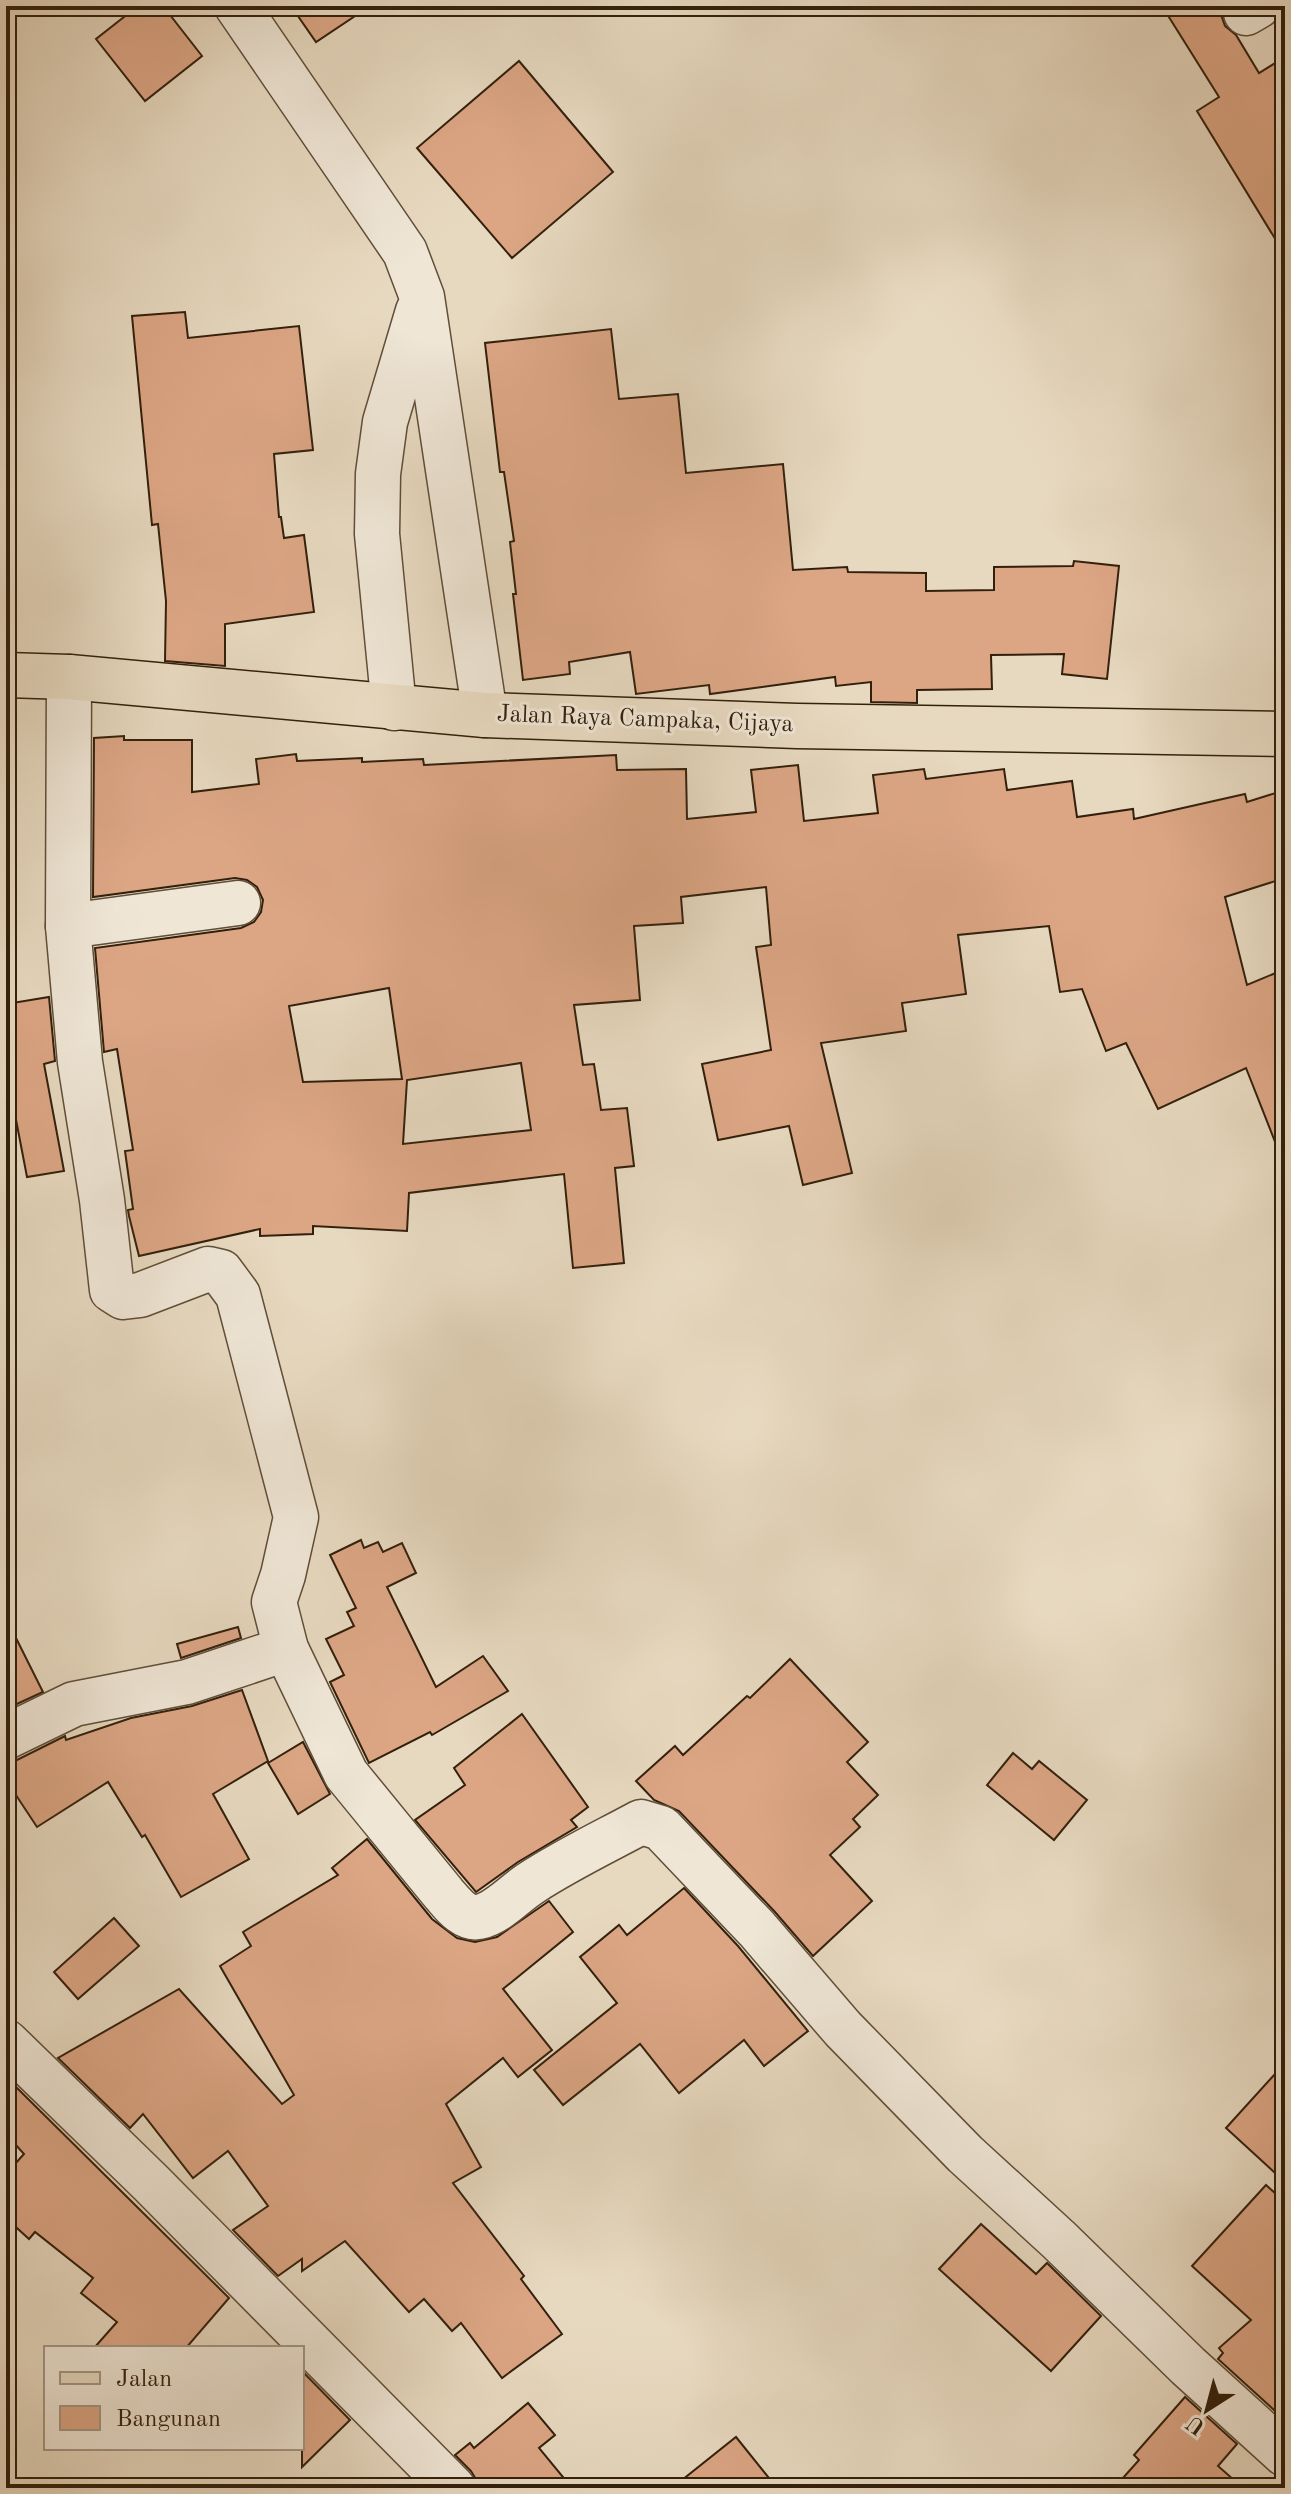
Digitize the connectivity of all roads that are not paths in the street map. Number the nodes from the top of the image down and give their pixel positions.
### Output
1 (237, 6) edge
2 (422, 297) junction
3 (6, 675) edge
4 (69, 677) junction
5 (394, 708) junction
6 (485, 715) junction
7 (1285, 734) edge
8 (238, 903) dead end
9 (68, 926) junction
10 (286, 1649) junction
11 (6, 1737) edge
12 (6, 2042) edge
13 (1285, 2454) edge
14 (453, 2488) edge

1 - 2 street
2 - 5 street
2 - 6 street
3 - 4 main road, Jalan Raya Campaka, Cijaya
4 - 5 main road, Jalan Raya Campaka, Cijaya
4 - 9 street
5 - 6 main road, Jalan Raya Campaka, Cijaya
6 - 7 main road, Jalan Raya Campaka, Cijaya
8 - 9 street
9 - 10 street
10 - 11 street
10 - 13 street
12 - 14 street

